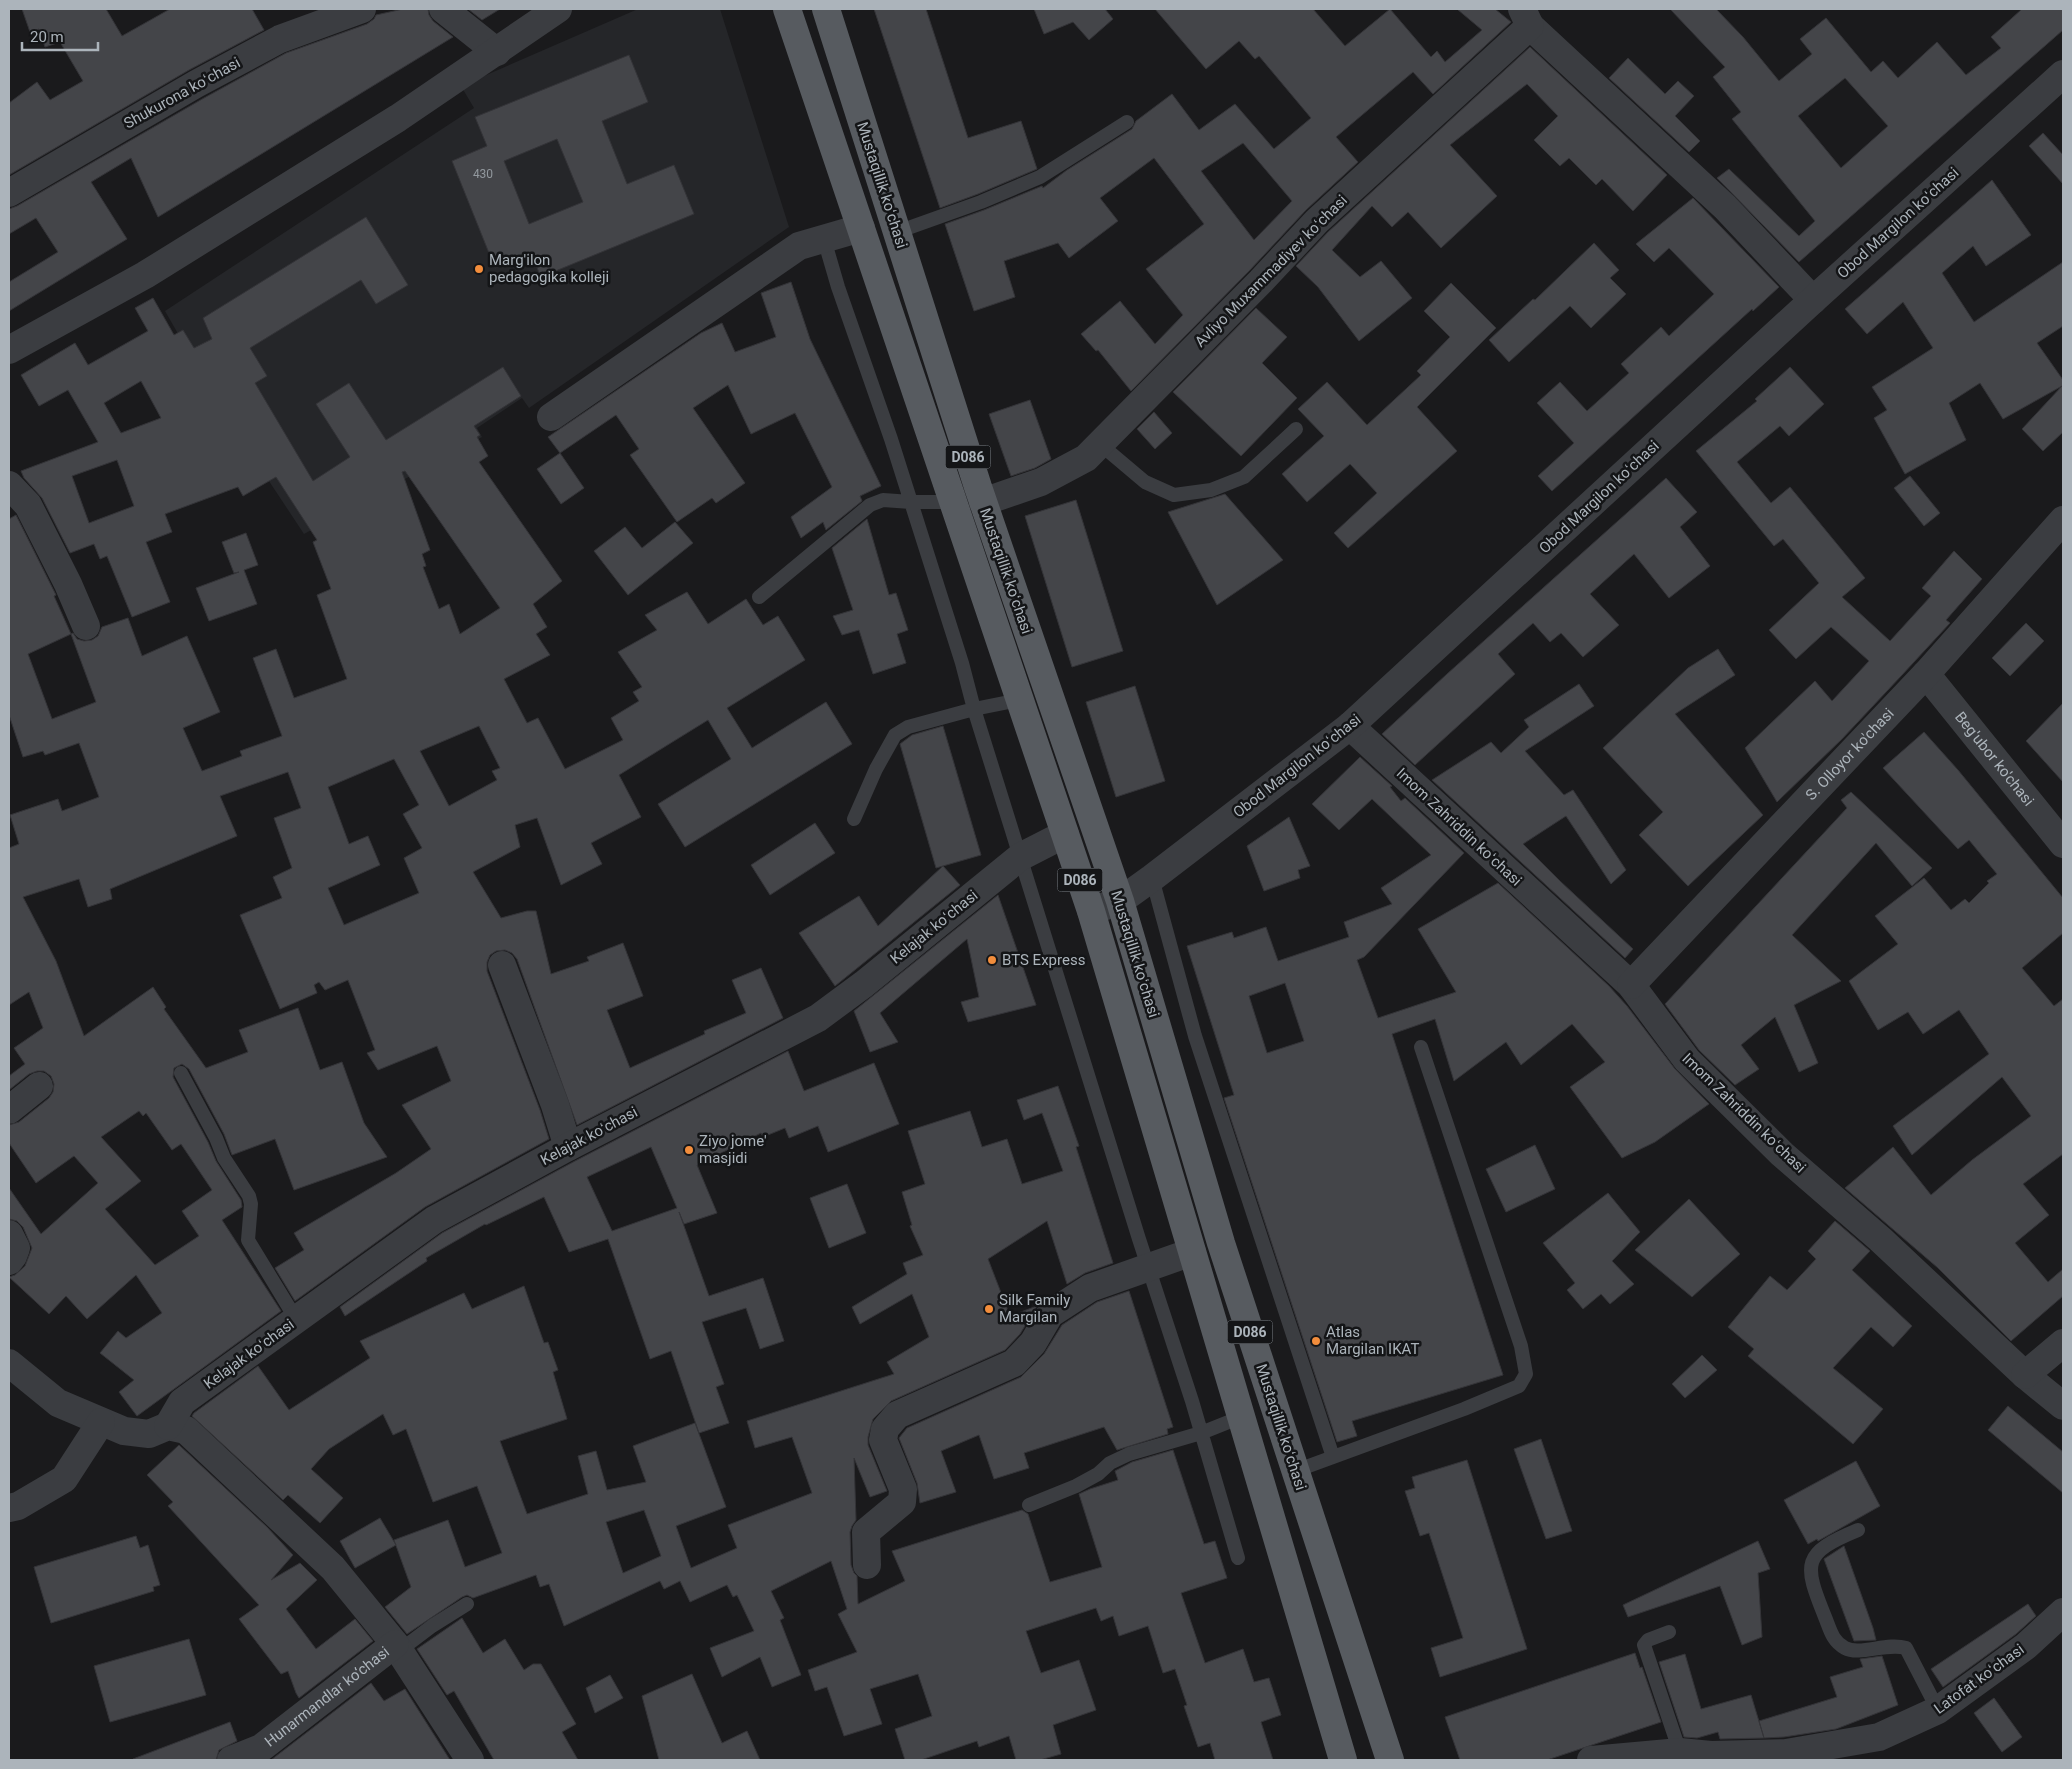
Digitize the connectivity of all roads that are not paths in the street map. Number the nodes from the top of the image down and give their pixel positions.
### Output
1 (362, 9) edge
2 (443, 9) edge
3 (558, 9) edge
4 (786, 9) edge
5 (826, 9) edge
6 (1523, 14) edge
7 (497, 52) junction
8 (2063, 74) edge
9 (1127, 122) dead end
10 (9, 193) edge
11 (861, 228) junction
12 (897, 232) junction
13 (824, 239) junction
14 (1814, 300) junction
15 (9, 350) edge
16 (551, 418) dead end
17 (1296, 429) dead end
18 (1100, 444) junction
19 (9, 485) edge
20 (911, 502) junction
21 (953, 502) junction
22 (983, 502) junction
23 (2063, 520) edge
24 (759, 597) dead end
25 (86, 626) dead end
26 (1926, 674) junction
27 (1019, 700) junction
28 (974, 709) junction
29 (1350, 726) junction
30 (854, 819) dead end
31 (1065, 834) junction
32 (2063, 844) edge
33 (1020, 857) junction
34 (1152, 878) junction
35 (1120, 901) junction
36 (1091, 911) junction
37 (502, 965) dead end
38 (1631, 985) junction
39 (1421, 1047) dead end
40 (181, 1073) dead end
41 (39, 1086) dead end
42 (9, 1110) edge
43 (568, 1146) junction
44 (9, 1234) edge
45 (1192, 1252) junction
46 (9, 1261) edge
47 (1148, 1268) junction
48 (296, 1319) junction
49 (2063, 1343) edge
50 (9, 1364) edge
51 (2025, 1375) junction
52 (2063, 1406) edge
53 (1241, 1418) junction
54 (101, 1422) junction
55 (168, 1426) junction
56 (1201, 1433) junction
57 (1333, 1458) junction
58 (1295, 1471) junction
59 (1030, 1505) dead end
60 (9, 1508) edge
61 (1858, 1530) dead end
62 (1238, 1558) dead end
63 (867, 1565) dead end
64 (467, 1604) dead end
65 (2063, 1612) edge
66 (1669, 1632) dead end
67 (397, 1647) junction
68 (1938, 1710) junction
69 (1680, 1752) junction
70 (231, 1760) edge
71 (470, 1760) edge
72 (1343, 1760) edge
73 (1390, 1760) edge
74 (1590, 1760) edge

1 - 10 street, Shukurona koʻchasi
2 - 7 street
3 - 7 street
4 - 11 main road, Mustaqillik koʻchasi / D086
5 - 12 main road, Mustaqillik koʻchasi / D086
6 - 14 street
6 - 18 street, Avliyo Muxammadiyev koʻchasi
7 - 15 street
8 - 14 street, Obod Margilon koʻchasi
9 - 12 lane
11 - 13 street
11 - 21 main road, Mustaqillik koʻchasi / D086
12 - 22 main road, Mustaqillik koʻchasi / D086
13 - 16 street
13 - 20 lane
14 - 29 street, Obod Margilon koʻchasi
17 - 18 lane
18 - 22 street, Avliyo Muxammadiyev koʻchasi
19 - 25 street
20 - 21 lane
20 - 24 lane
20 - 28 lane
21 - 27 main road, Mustaqillik koʻchasi / D086
22 - 35 main road, Mustaqillik koʻchasi / D086
23 - 26 street, S. Olloyor ko'chasi
26 - 32 street, Beg'ubor ko'chasi
26 - 38 street, S. Olloyor ko'chasi
27 - 28 lane
27 - 31 main road, Mustaqillik koʻchasi / D086
28 - 30 lane
28 - 33 lane
29 - 34 street, Obod Margilon koʻchasi
29 - 38 street, Imom Zahriddin koʻchasi
31 - 33 street, Kelajak koʻchasi
31 - 36 main road, Mustaqillik koʻchasi / D086
33 - 43 street, Kelajak koʻchasi
33 - 47 lane
34 - 35 street, Obod Margilon koʻchasi
34 - 57 lane
35 - 36 street, Obod Margilon koʻchasi
35 - 58 main road, Mustaqillik koʻchasi / D086
36 - 45 main road, Mustaqillik koʻchasi / D086
37 - 43 street
38 - 51 street, Imom Zahriddin koʻchasi
39 - 57 lane
40 - 48 lane
41 - 42 street
43 - 48 street, Kelajak koʻchasi
44 - 46 street
45 - 47 street
45 - 53 main road, Mustaqillik koʻchasi / D086
47 - 56 lane
47 - 63 street
48 - 55 street, Kelajak koʻchasi
49 - 51 street
50 - 54 street
51 - 52 street, Imom Zahriddin koʻchasi
53 - 56 lane
53 - 72 main road, Mustaqillik koʻchasi / D086
54 - 55 street
54 - 60 street
55 - 67 street
56 - 59 lane
56 - 62 lane
57 - 58 lane
58 - 73 main road, Mustaqillik koʻchasi / D086
61 - 68 lane
64 - 67 lane
65 - 68 street, Latofat koʻchasi
66 - 69 lane
67 - 70 street, Hunarmandlar ko‘chasi
67 - 71 street
68 - 69 street, Latofat koʻchasi
69 - 74 street, Latofat koʻchasi

